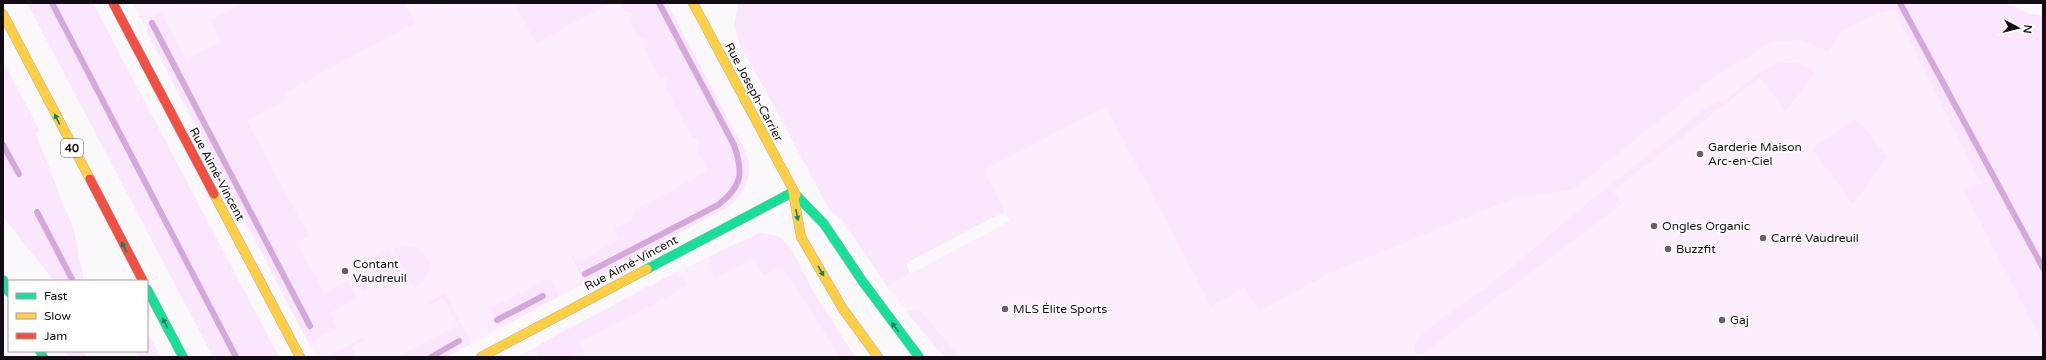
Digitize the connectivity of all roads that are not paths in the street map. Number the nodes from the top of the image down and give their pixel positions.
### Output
1 (113, 3) edge
2 (694, 3) edge
3 (3, 14) edge
4 (793, 192) junction
5 (3, 280) edge
6 (142, 280) edge
7 (8, 290) edge
8 (148, 291) edge
9 (183, 357) edge
10 (300, 357) edge
11 (481, 357) edge
12 (878, 357) edge
13 (919, 357) edge

1 - 10 main road, Rue Aimé-Vincent
2 - 4 main road, Rue Joseph-Carrier
6 -> 3 main road, 40
4 - 11 main road, Rue Aimé-Vincent
4 -> 12 main road, Rue Joseph-Carrier
13 -> 4 main road, Rue Joseph-Carrier
5 - 7 main road
9 -> 8 main road

